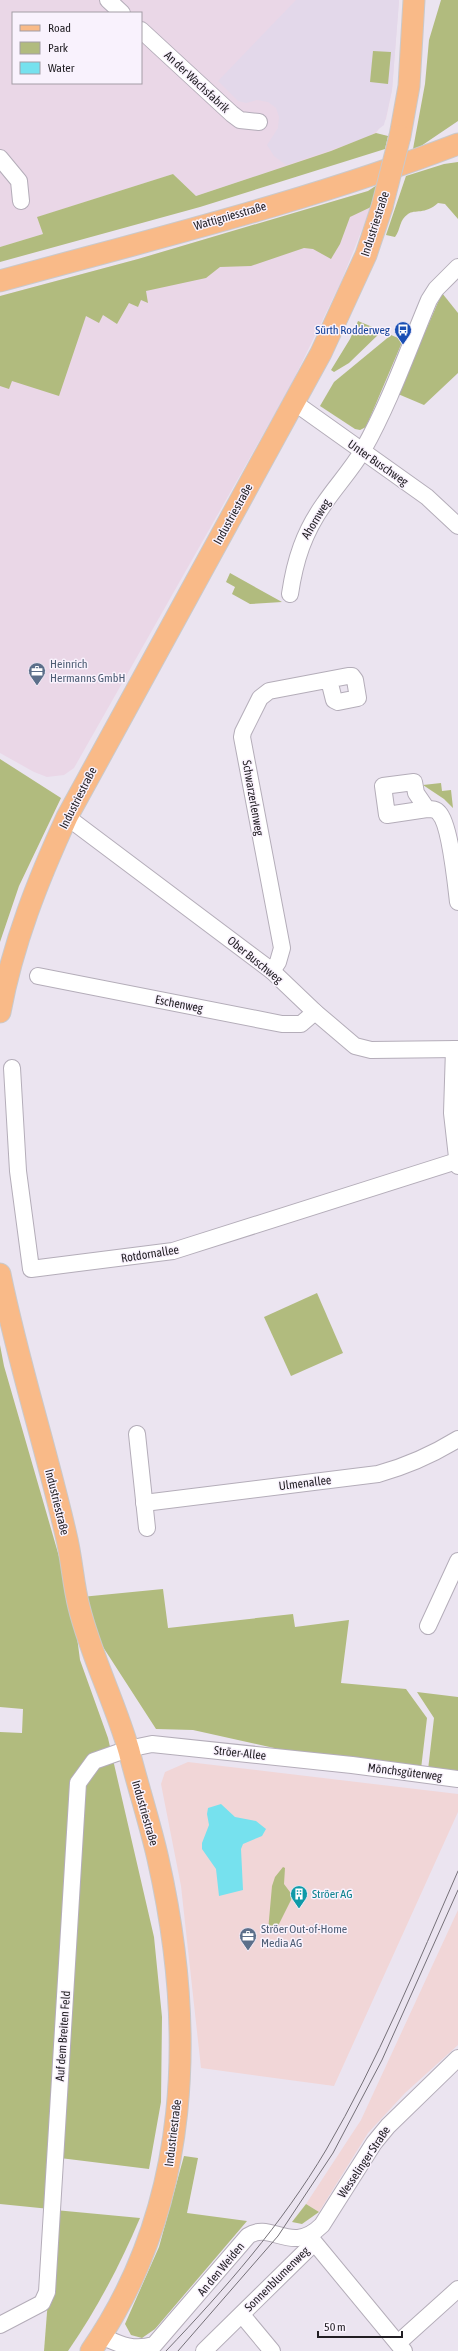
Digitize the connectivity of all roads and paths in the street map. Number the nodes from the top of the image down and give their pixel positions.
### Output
1 (108, 0) edge
2 (424, 0) edge
3 (414, 9) edge
4 (121, 12) edge
5 (142, 31) edge
6 (259, 122) dead end
7 (458, 144) edge
8 (0, 158) edge
9 (21, 201) dead end
10 (458, 267) edge
11 (0, 282) edge
12 (295, 403) junction
13 (362, 452) junction
14 (458, 526) edge
15 (290, 594) dead end
16 (329, 680) dead end
17 (428, 809) dead end
18 (67, 817) junction
19 (458, 902) edge
20 (272, 971) junction
21 (38, 976) dead end
22 (0, 1012) edge
23 (315, 1012) junction
24 (456, 1049) edge
25 (12, 1068) dead end
26 (457, 1164) edge
27 (0, 1274) edge
28 (137, 1434) dead end
29 (458, 1439) edge
30 (144, 1502) junction
31 (147, 1528) dead end
32 (458, 1561) edge
33 (428, 1626) dead end
34 (128, 1749) junction
35 (352, 1765) joint
36 (458, 1779) edge
37 (458, 2058) edge
38 (311, 2240) junction
39 (458, 2289) edge
40 (242, 2315) junction
41 (0, 2324) edge
42 (96, 2344) edge
43 (401, 2347) edge
44 (204, 2351) edge
45 (272, 2351) edge

1 - 4 street
2 - 3 main road
3 - 12 main road, Industriestraße, bridge
5 - 6 street, An der Wachsfabrik
7 - 11 main road, Wattigniesstraße
8 - 9 street
10 - 13 street, Ahornweg
12 - 13 street, Unter Buschweg
12 - 18 main road, Industriestraße
13 - 14 street, Unter Buschweg
13 - 15 street, Ahornweg
16 - 20 street, Schwarzerlenweg
17 - 19 street
18 - 20 street, Ober Buschweg
18 - 22 main road, Industriestraße
20 - 23 street, Ober Buschweg
21 - 23 street, Eschenweg
23 - 24 street, Ober Buschweg
24 - 26 street
25 - 26 street, Rotdornallee
27 - 34 main road, Industriestraße
28 - 30 street
29 - 30 street, Ulmenallee
30 - 31 street
32 - 33 street
34 - 35 street, Ströer-Allee
34 - 41 street, Auf dem Breiten Feld
34 - 42 main road, Industriestraße
35 - 36 street, Mönchsgüterweg
37 - 38 street, Wesselinger Straße
38 - 40 street, Sonnenblumenweg
38 - 42 street, An den Weiden
38 - 43 street
39 - 43 street
40 - 44 street, Sonnenblumenweg
40 - 45 street, Sonnenblumenweg

